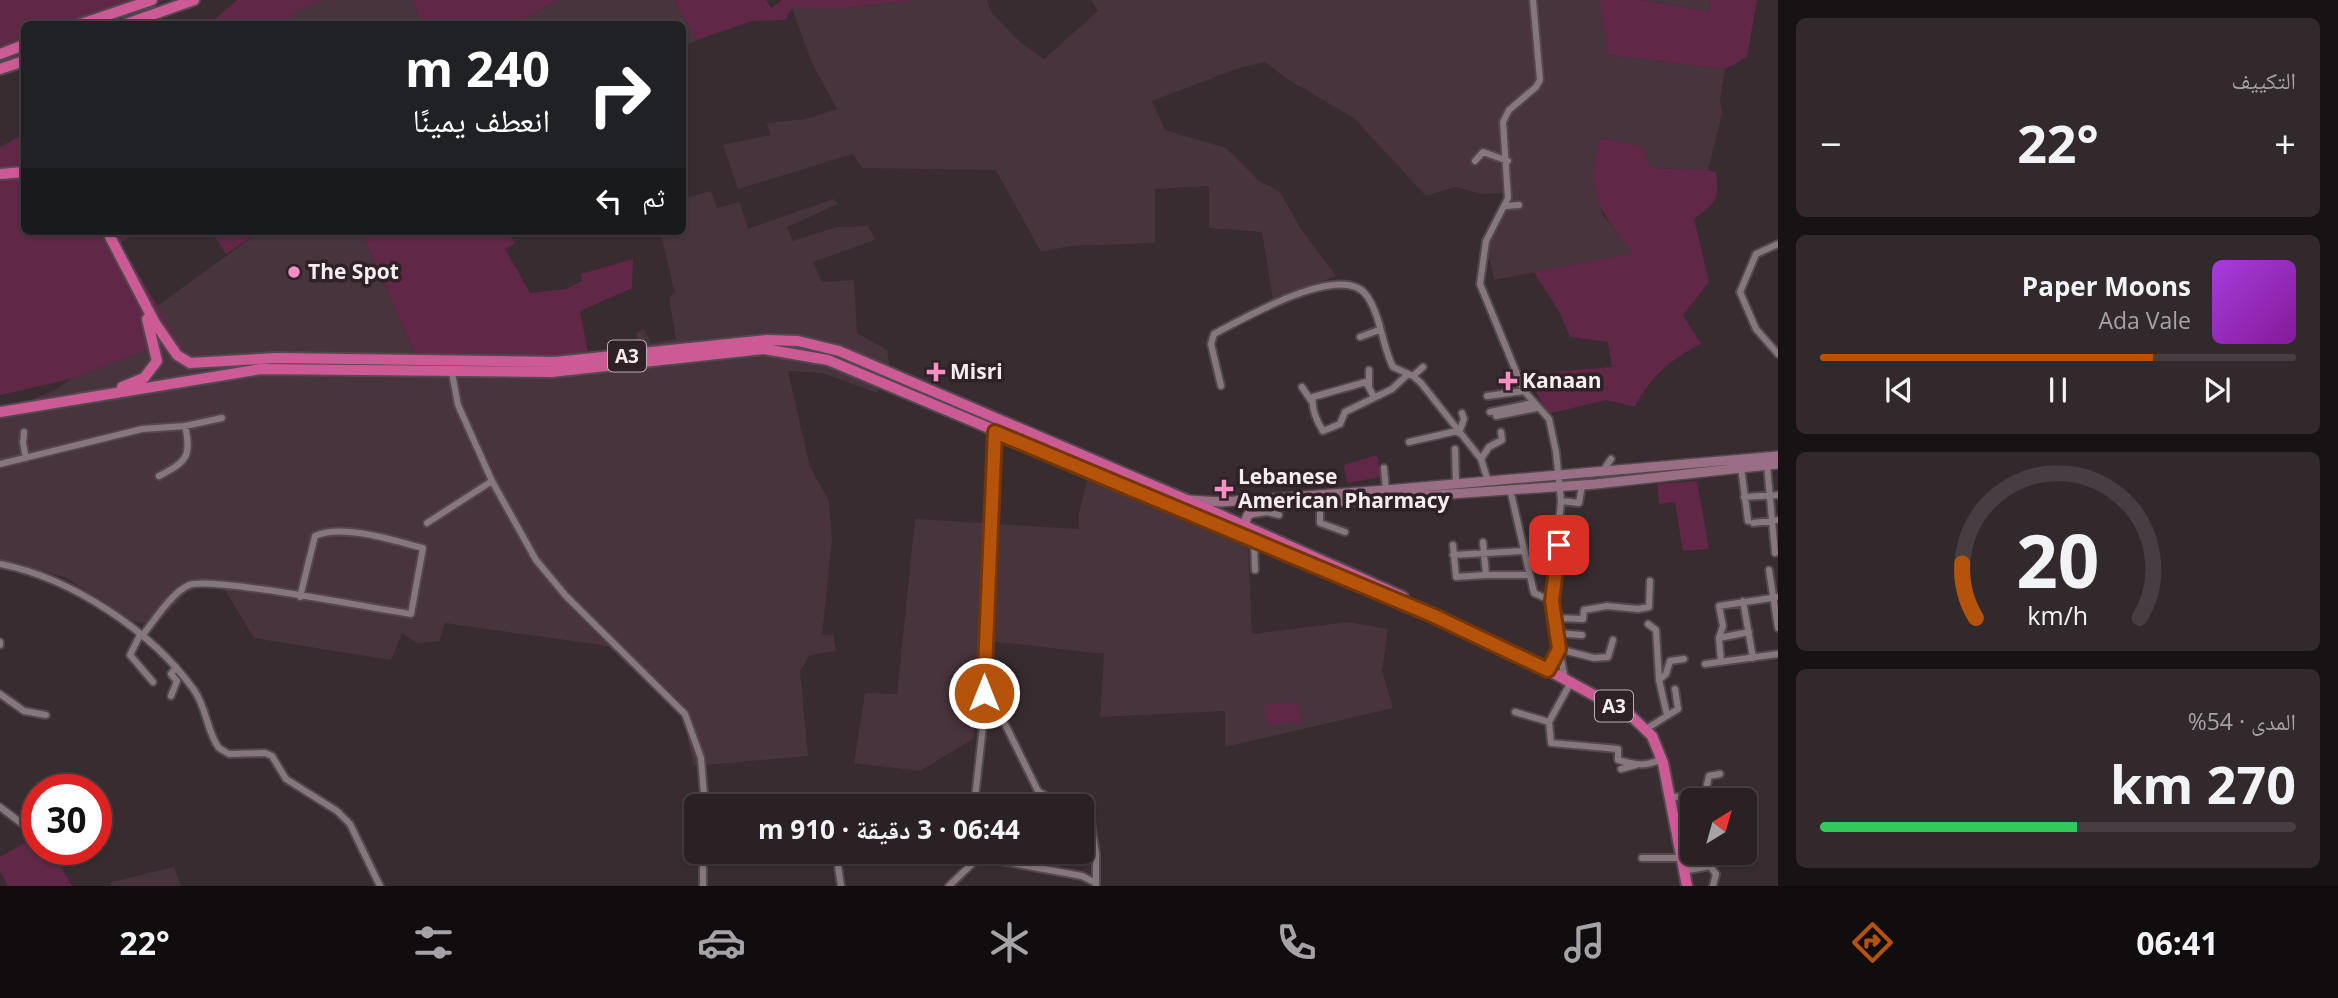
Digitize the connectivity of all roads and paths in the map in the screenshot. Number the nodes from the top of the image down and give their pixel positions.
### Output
1 (152, 0) edge
2 (194, 0) edge
3 (1533, 0) edge
4 (90, 21) edge
5 (134, 21) edge
6 (21, 46) edge
7 (0, 54) edge
8 (21, 62) edge
9 (0, 69) edge
10 (1475, 161) dead end
11 (1508, 161) junction
12 (21, 172) edge
13 (0, 174) edge
14 (1519, 205) dead end
15 (1506, 206) junction
16 (109, 235) edge
17 (1778, 244) edge
18 (143, 305) junction
19 (1379, 330) junction
20 (1360, 337) dead end
21 (1778, 354) edge
22 (1423, 367) dead end
23 (1369, 370) dead end
24 (452, 373) junction
25 (1411, 375) junction
26 (1220, 386) dead end
27 (1369, 386) junction
28 (1302, 387) dead end
29 (1524, 391) junction
30 (107, 394) junction
31 (1487, 396) dead end
32 (1374, 397) junction
33 (1312, 402) junction
34 (1535, 405) junction
35 (1, 412) edge
36 (1462, 412) dead end
37 (1493, 414) dead end
38 (222, 418) dead end
39 (185, 426) junction
40 (24, 432) dead end
41 (995, 432) junction
42 (1458, 432) junction
43 (1501, 432) dead end
44 (1409, 442) dead end
45 (1455, 449) dead end
46 (1778, 456) edge
47 (1567, 457) dead end
48 (26, 458) junction
49 (1481, 459) junction
50 (1611, 459) dead end
51 (1558, 461) junction
52 (0, 464) edge
53 (1778, 464) edge
54 (1767, 465) junction
55 (1741, 467) junction
56 (1384, 468) dead end
57 (1603, 471) junction
58 (159, 476) dead end
59 (1560, 480) junction
60 (492, 481) junction
61 (1488, 481) junction
62 (1456, 484) junction
63 (1582, 485) junction
64 (1510, 489) junction
65 (1386, 490) junction
66 (1778, 495) edge
67 (1769, 496) junction
68 (1744, 497) junction
69 (1187, 500) junction
70 (1562, 500) junction
71 (1320, 502) junction
72 (1279, 515) dead end
73 (1246, 520) junction
74 (1775, 520) edge
75 (427, 523) dead end
76 (1346, 532) dead end
77 (1254, 540) junction
78 (1483, 542) dead end
79 (1453, 545) dead end
80 (1522, 551) junction
81 (1484, 554) junction
82 (1775, 554) dead end
83 (1453, 555) junction
84 (0, 564) edge
85 (1255, 570) dead end
86 (1769, 570) dead end
87 (1486, 575) junction
88 (1528, 575) junction
89 (1650, 581) dead end
90 (300, 597) junction
91 (1776, 597) edge
92 (1552, 601) junction
93 (1743, 601) junction
94 (1432, 615) junction
95 (1555, 618) junction
96 (1648, 624) dead end
97 (1777, 630) edge
98 (1749, 632) junction
99 (1556, 633) junction
100 (141, 635) junction
101 (1581, 635) dead end
102 (1719, 638) junction
103 (1613, 640) dead end
104 (1559, 649) junction
105 (1778, 654) edge
106 (1753, 658) junction
107 (1684, 659) dead end
108 (1721, 662) junction
109 (1705, 664) dead end
110 (176, 667) junction
111 (1548, 670) junction
112 (1659, 680) junction
113 (1568, 681) junction
114 (153, 682) dead end
115 (1675, 690) dead end
116 (0, 694) edge
117 (171, 696) dead end
118 (985, 708) junction
119 (1516, 712) dead end
120 (46, 715) dead end
121 (1667, 715) junction
122 (1549, 722) junction
123 (1646, 729) junction
124 (1661, 759) junction
125 (1636, 765) junction
126 (1621, 769) dead end
127 (1720, 774) dead end
128 (1706, 788) edge
129 (704, 794) edge
130 (975, 794) edge
131 (1680, 796) edge
132 (1671, 797) junction
133 (0, 807) edge
134 (21, 823) edge
135 (1680, 852) edge
136 (1642, 858) dead end
137 (1680, 858) edge
138 (703, 864) edge
139 (838, 864) edge
140 (972, 864) edge
141 (1021, 864) edge
142 (1682, 865) edge
143 (1683, 871) junction
144 (1095, 884) edge
145 (380, 886) edge
146 (703, 886) edge
147 (841, 886) edge
148 (949, 886) edge
149 (1687, 886) edge
150 (1713, 886) edge

1 - 4 highway
2 - 5 highway
3 - 11 street
6 - 7 highway
8 - 9 highway
10 - 11 street
11 - 15 street
12 - 13 highway
14 - 15 street
15 - 29 street
16 - 18 highway, A3
17 - 21 street
18 - 30 highway
18 - 69 highway, A3
19 - 20 street
19 - 25 street
19 - 26 street
22 - 25 street
23 - 27 street
24 - 30 highway, A3
24 - 41 highway, A3
24 - 60 street
25 - 32 street
25 - 42 street
27 - 32 street
27 - 33 street
28 - 33 street
29 - 31 street
29 - 34 street
30 - 35 highway, A3
32 - 33 street
34 - 37 street
34 - 51 street
36 - 42 street
38 - 39 street
39 - 48 street
39 - 58 street
40 - 48 street
41 - 77 highway, A3
41 - 118 street
42 - 44 street
42 - 49 street
43 - 49 street
45 - 62 street
46 - 57 street
47 - 51 street
48 - 52 street
49 - 61 street
50 - 57 street
51 - 59 street
53 - 54 street
54 - 55 street
54 - 67 street
55 - 63 street
55 - 68 street
56 - 65 street
57 - 59 street
59 - 61 street
59 - 63 street
59 - 64 street
59 - 70 street
60 - 75 street
60 - 129 street
61 - 62 street
62 - 65 street
63 - 70 street
64 - 71 street
64 - 80 street
65 - 69 street
66 - 67 street
67 - 68 street
67 - 74 street
68 - 74 street
69 - 73 highway, A3
70 - 92 street
71 - 73 street
71 - 76 street
72 - 73 street
73 - 94 highway, A3
74 - 82 street
77 - 85 street
77 - 94 highway, A3
78 - 81 street
79 - 83 street
80 - 81 street
80 - 88 street
81 - 83 street
81 - 87 street
83 - 87 street
84 - 100 street
86 - 91 street
87 - 88 street
88 - 92 street
89 - 95 street
90 - 90 street
90 - 100 street
91 - 93 street
91 - 97 street
92 - 95 street
93 - 98 street
93 - 102 street
94 - 111 highway, A3
95 - 99 street
96 - 112 street
98 - 102 street
98 - 106 street
99 - 101 street
99 - 104 street
100 - 110 street
100 - 114 street
102 - 108 street
103 - 104 street
104 - 111 street
104 - 113 street
105 - 106 street
106 - 108 street
107 - 112 street
108 - 109 street
110 - 117 street
110 - 145 street
111 - 113 highway, A3
112 - 121 street
113 - 122 street
113 - 123 highway, A3
115 - 121 street
116 - 120 street
118 - 130 street
118 - 144 street
119 - 122 street
121 - 123 street
122 - 125 street
123 - 124 highway, A3
124 - 125 street
124 - 132 highway, A3
125 - 126 street
127 - 128 street
131 - 132 street
132 - 135 highway, A3
133 - 134 street
136 - 137 street
138 - 146 street
139 - 147 street
140 - 148 street
141 - 144 street
142 - 143 highway, A3
143 - 149 highway, A3
143 - 150 street

